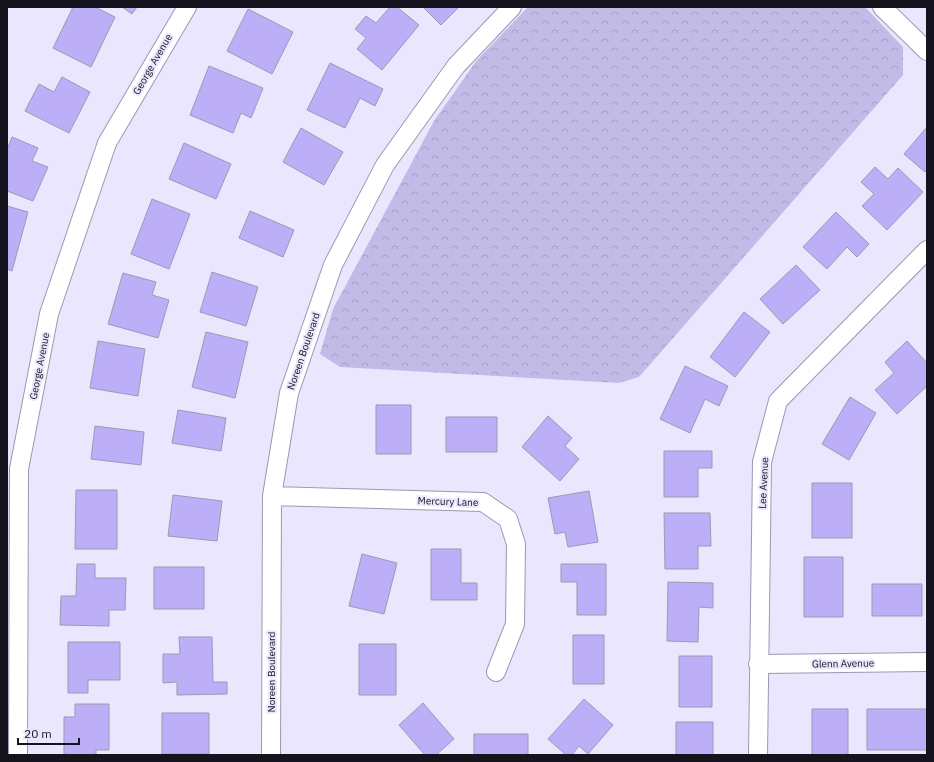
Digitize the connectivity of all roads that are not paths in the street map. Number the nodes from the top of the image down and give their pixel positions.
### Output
1 (187, 7) edge
2 (512, 7) edge
3 (882, 7) edge
4 (927, 51) edge
5 (927, 250) edge
6 (272, 496) junction
7 (927, 662) edge
8 (758, 664) junction
9 (496, 672) dead end
10 (18, 755) edge
11 (271, 755) edge
12 (758, 755) edge

1 - 10 street, George Avenue
2 - 6 street, Noreen Boulevard
3 - 4 street
5 - 8 street, Lee Avenue
6 - 9 street, Mercury Lane
6 - 11 street, Noreen Boulevard
7 - 8 street, Glenn Avenue
8 - 12 street, Lee Avenue

